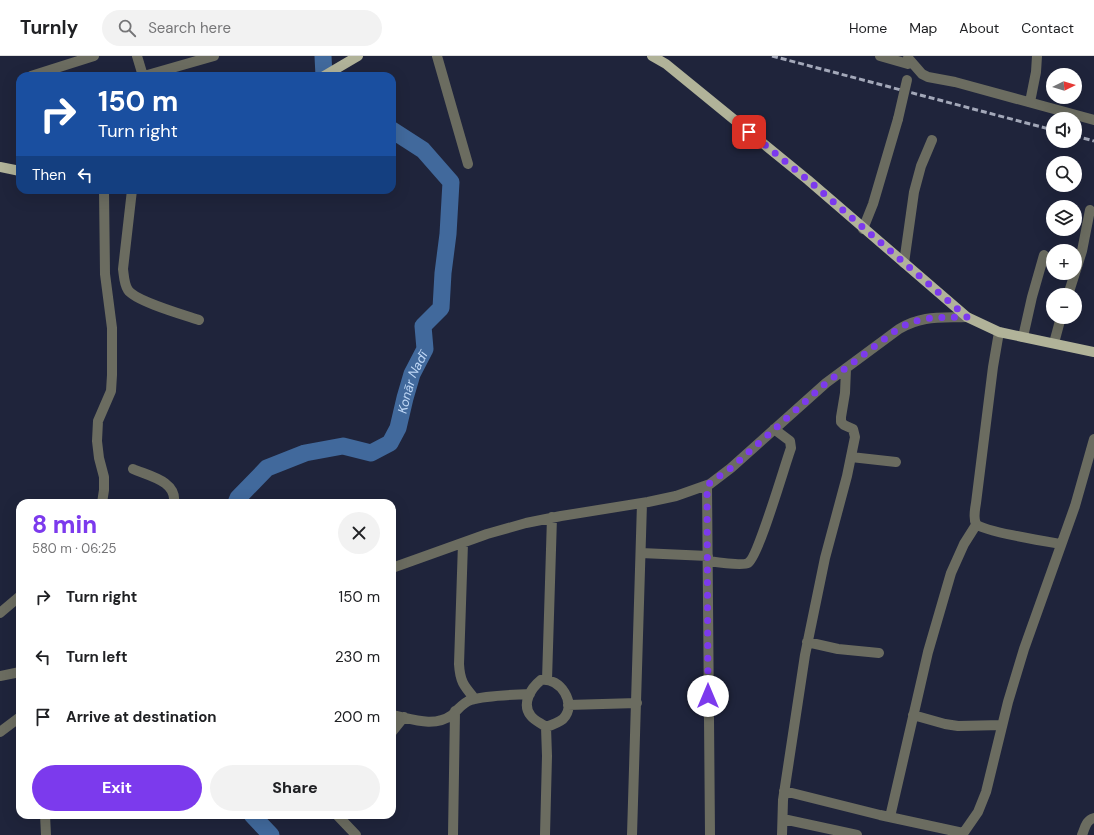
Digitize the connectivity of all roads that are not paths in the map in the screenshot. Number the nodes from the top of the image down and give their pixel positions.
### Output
1 (94, 56) edge
2 (137, 56) edge
3 (214, 56) edge
4 (358, 56) edge
5 (437, 56) edge
6 (652, 56) edge
7 (880, 56) edge
8 (1037, 56) edge
9 (908, 59) edge
10 (44, 72) edge
11 (142, 72) edge
12 (157, 72) edge
13 (331, 72) edge
14 (1030, 102) junction
15 (1094, 120) edge
16 (932, 140) dead end
17 (468, 164) dead end
18 (0, 167) edge
19 (16, 170) edge
20 (104, 194) edge
21 (132, 194) edge
22 (1090, 210) dead end
23 (863, 228) junction
24 (1044, 255) dead end
25 (904, 264) junction
26 (1070, 288) edge
27 (967, 317) junction
28 (199, 320) dead end
29 (1059, 324) edge
30 (1000, 332) junction
31 (1023, 337) junction
32 (1054, 343) junction
33 (1094, 352) edge
34 (846, 369) junction
35 (774, 429) junction
36 (1094, 439) edge
37 (851, 457) junction
38 (896, 462) dead end
39 (133, 469) dead end
40 (707, 485) junction
41 (103, 499) edge
42 (174, 499) edge
43 (642, 503) junction
44 (552, 517) junction
45 (976, 525) junction
46 (463, 543) junction
47 (1061, 544) junction
48 (641, 553) junction
49 (708, 559) junction
50 (396, 567) edge
51 (16, 599) edge
52 (0, 613) edge
53 (807, 642) junction
54 (879, 653) dead end
55 (16, 673) edge
56 (0, 676) edge
57 (547, 680) junction
58 (530, 694) junction
59 (474, 699) junction
60 (637, 703) junction
61 (568, 705) junction
62 (456, 711) junction
63 (913, 715) junction
64 (396, 716) edge
65 (404, 717) junction
66 (16, 720) edge
67 (1002, 725) junction
68 (396, 727) edge
69 (546, 727) junction
70 (0, 732) edge
71 (784, 791) junction
72 (890, 817) junction
73 (1094, 818) edge
74 (45, 819) edge
75 (341, 819) edge
76 (783, 819) junction
77 (963, 834) edge
78 (46, 835) edge
79 (356, 835) edge
80 (453, 835) edge
81 (545, 835) edge
82 (632, 835) edge
83 (710, 835) edge
84 (782, 835) edge
85 (857, 835) edge
86 (1082, 835) edge

1 - 10 street
2 - 11 street
3 - 12 street
4 - 13 main road
5 - 17 street
6 - 23 main road
7 - 9 street
8 - 14 street
9 - 14 street
9 - 23 street, bridge
14 - 15 street
16 - 25 street
18 - 19 main road
20 - 41 street
21 - 28 street
22 - 26 street
23 - 25 main road
24 - 31 street
25 - 27 main road
27 - 30 main road
27 - 34 street
29 - 32 street
30 - 31 main road
30 - 45 street
31 - 32 main road
32 - 33 main road
34 - 35 street
34 - 37 street
35 - 40 street
35 - 49 street
36 - 47 street
37 - 38 street
37 - 53 street
39 - 42 street
40 - 43 street
40 - 49 street
43 - 44 street
43 - 48 street
44 - 46 street
44 - 57 street
45 - 47 street
45 - 63 street
46 - 50 street
46 - 59 street
47 - 67 street
48 - 49 street
48 - 60 street
49 - 83 street
51 - 52 street
53 - 54 street
53 - 71 street
55 - 56 street
57 - 58 street
57 - 61 street
58 - 59 street
58 - 69 street
59 - 62 street
60 - 61 street
60 - 82 street
61 - 69 street
62 - 65 street
62 - 80 street
63 - 67 street
63 - 72 street
64 - 65 street
65 - 68 street
66 - 70 street
67 - 77 street
69 - 81 street
71 - 72 street
71 - 76 street
72 - 77 street
73 - 86 street
74 - 78 street
75 - 79 street
76 - 84 street
76 - 85 street

